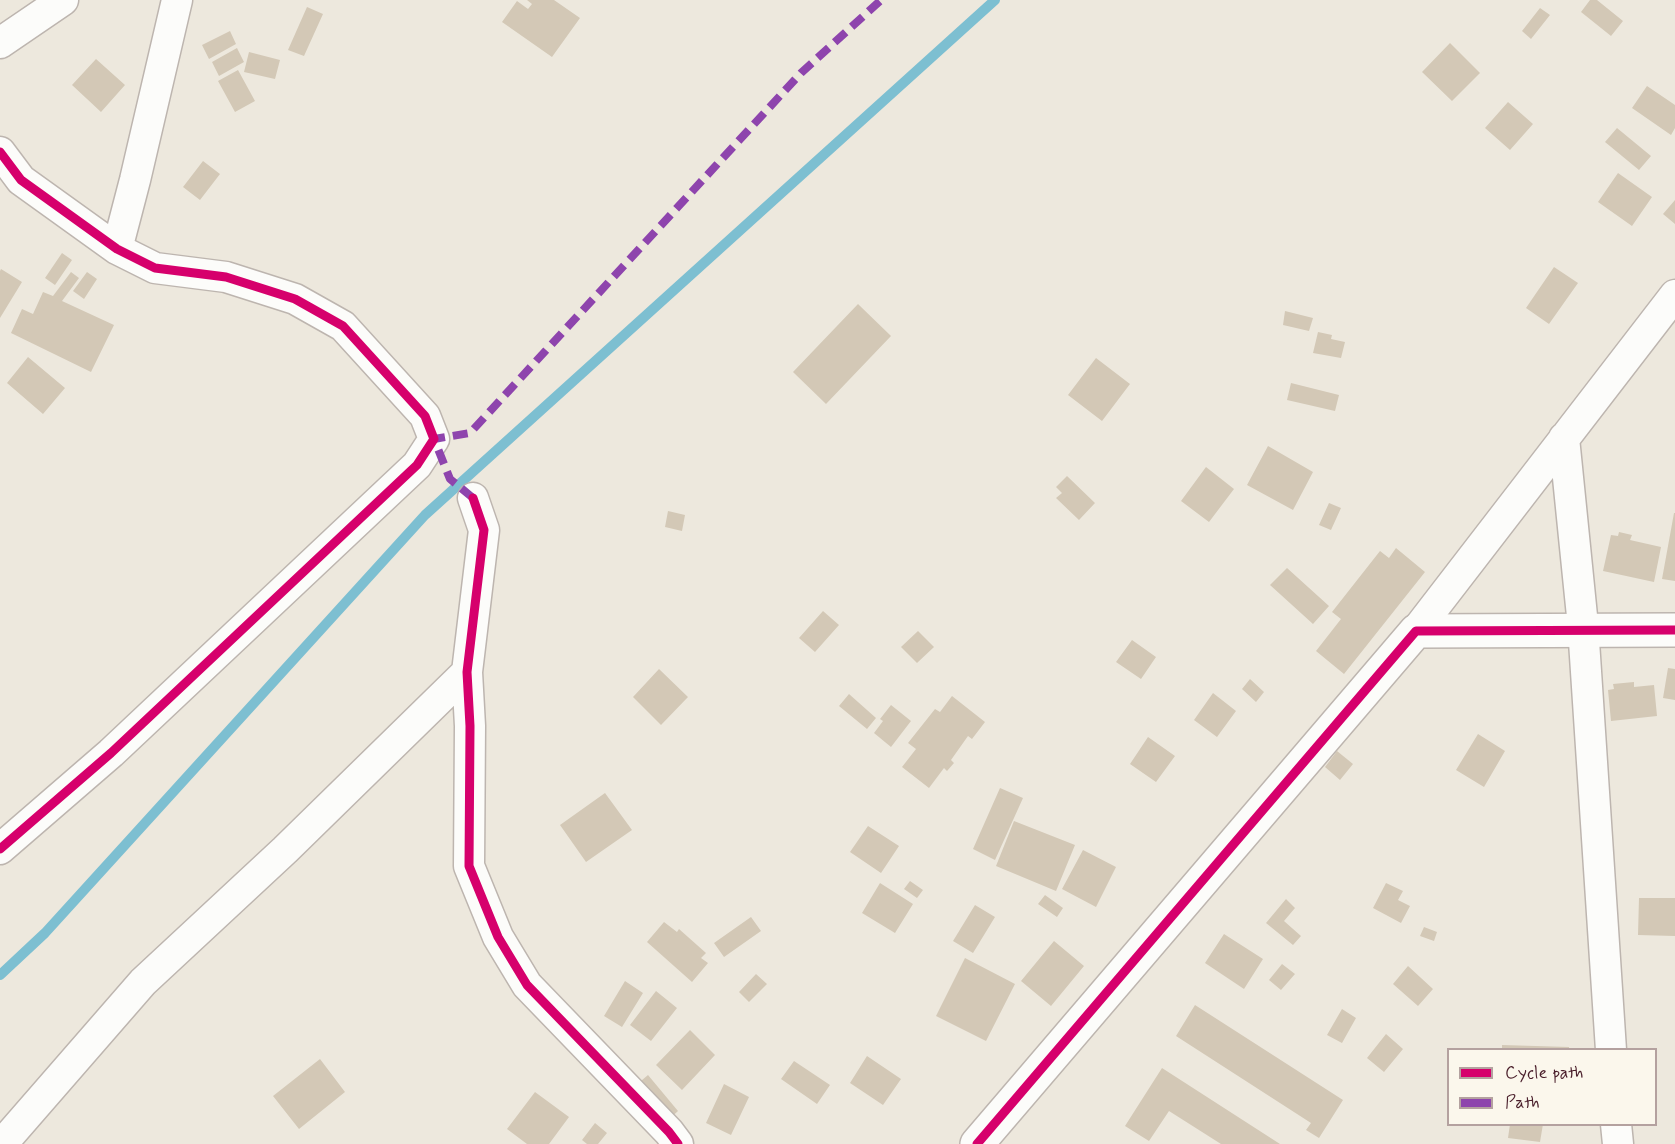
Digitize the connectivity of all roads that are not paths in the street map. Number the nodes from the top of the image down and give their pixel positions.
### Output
1 (63, 0) edge
2 (177, 0) edge
3 (0, 43) edge
4 (0, 152) edge
5 (117, 249) junction
6 (1675, 295) edge
7 (1564, 438) junction
8 (473, 498) dead end
9 (1583, 630) junction
10 (1675, 630) edge
11 (1416, 631) junction
12 (467, 672) junction
13 (0, 849) edge
14 (1611, 1048) edge
15 (1617, 1126) edge
16 (2, 1144) edge
17 (678, 1144) edge
18 (977, 1144) edge
19 (1618, 1144) edge

1 - 3 street
2 - 5 street
4 - 5 street
5 - 13 street
6 - 7 street
7 - 9 street
7 - 11 street
8 - 12 street
9 - 10 street
9 - 11 street
9 - 14 street
11 - 18 street
12 - 16 street
12 - 17 street
15 - 19 street

